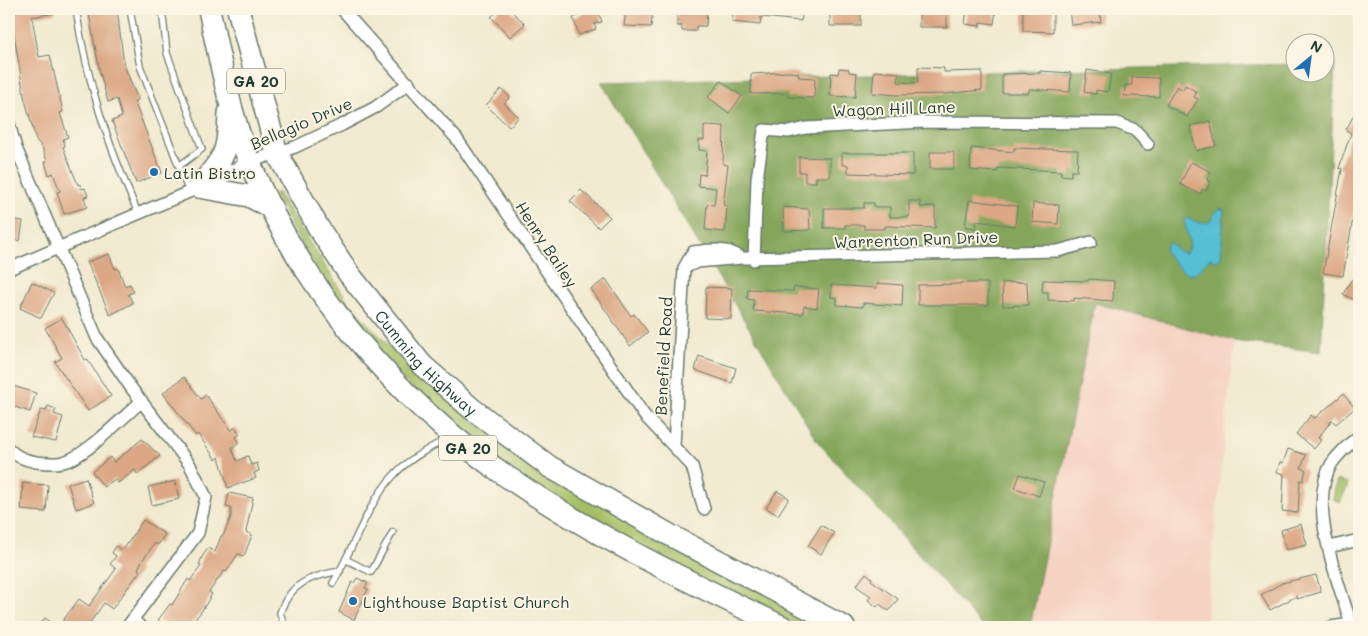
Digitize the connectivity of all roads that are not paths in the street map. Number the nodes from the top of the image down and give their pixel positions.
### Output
1 (76, 9) edge
2 (130, 9) edge
3 (162, 9) edge
4 (209, 9) edge
5 (238, 9) edge
6 (342, 9) edge
7 (409, 83) junction
8 (229, 98) junction
9 (9, 124) edge
10 (1148, 144) dead end
11 (277, 153) junction
12 (249, 162) junction
13 (179, 166) junction
14 (194, 190) junction
15 (272, 208) junction
16 (138, 213) junction
17 (1091, 242) dead end
18 (57, 248) junction
19 (754, 260) junction
20 (684, 268) joint
21 (9, 269) edge
22 (142, 401) junction
23 (452, 435) junction
24 (1359, 436) edge
25 (674, 446) junction
26 (9, 449) edge
27 (704, 509) dead end
28 (393, 532) dead end
29 (1359, 540) edge
30 (1329, 547) junction
31 (347, 560) junction
32 (340, 571) junction
33 (333, 583) dead end
34 (130, 623) edge
35 (1351, 626) edge
36 (146, 627) edge
37 (285, 627) edge
38 (783, 627) edge
39 (844, 627) edge
40 (1331, 627) edge

1 - 16 lane
2 - 13 lane
3 - 13 lane
4 - 8 highway, GA 20
5 - 11 highway, Cumming Highway / GA 20
6 - 7 street, Henry Bailey
7 - 11 street, Bellagio Drive
7 - 25 street, Henry Bailey
8 - 12 highway, GA 20
8 - 14 highway
9 - 18 street
10 - 19 street, Wagon Hill Lane
11 - 12 street, Bellagio Drive
11 - 39 highway, Cumming Highway / GA 20
12 - 14 street, Bellagio Drive
12 - 15 highway, GA 20
13 - 14 lane
14 - 15 highway
14 - 16 street, Bellagio Drive
15 - 23 highway, GA 20
16 - 18 street, Bellagio Drive
17 - 19 street, Warrenton Run Drive
18 - 21 street, Bellagio Drive
18 - 22 street
19 - 20 street, Warrenton Run Drive
20 - 25 street, Benefield Road
22 - 26 street
22 - 34 street
23 - 31 lane
23 - 38 highway, GA 20
24 - 30 street
25 - 27 street, Henry Bailey
28 - 31 lane
29 - 30 street
30 - 35 street
31 - 32 lane
32 - 33 lane
32 - 37 lane
34 - 36 lane
35 - 40 street

